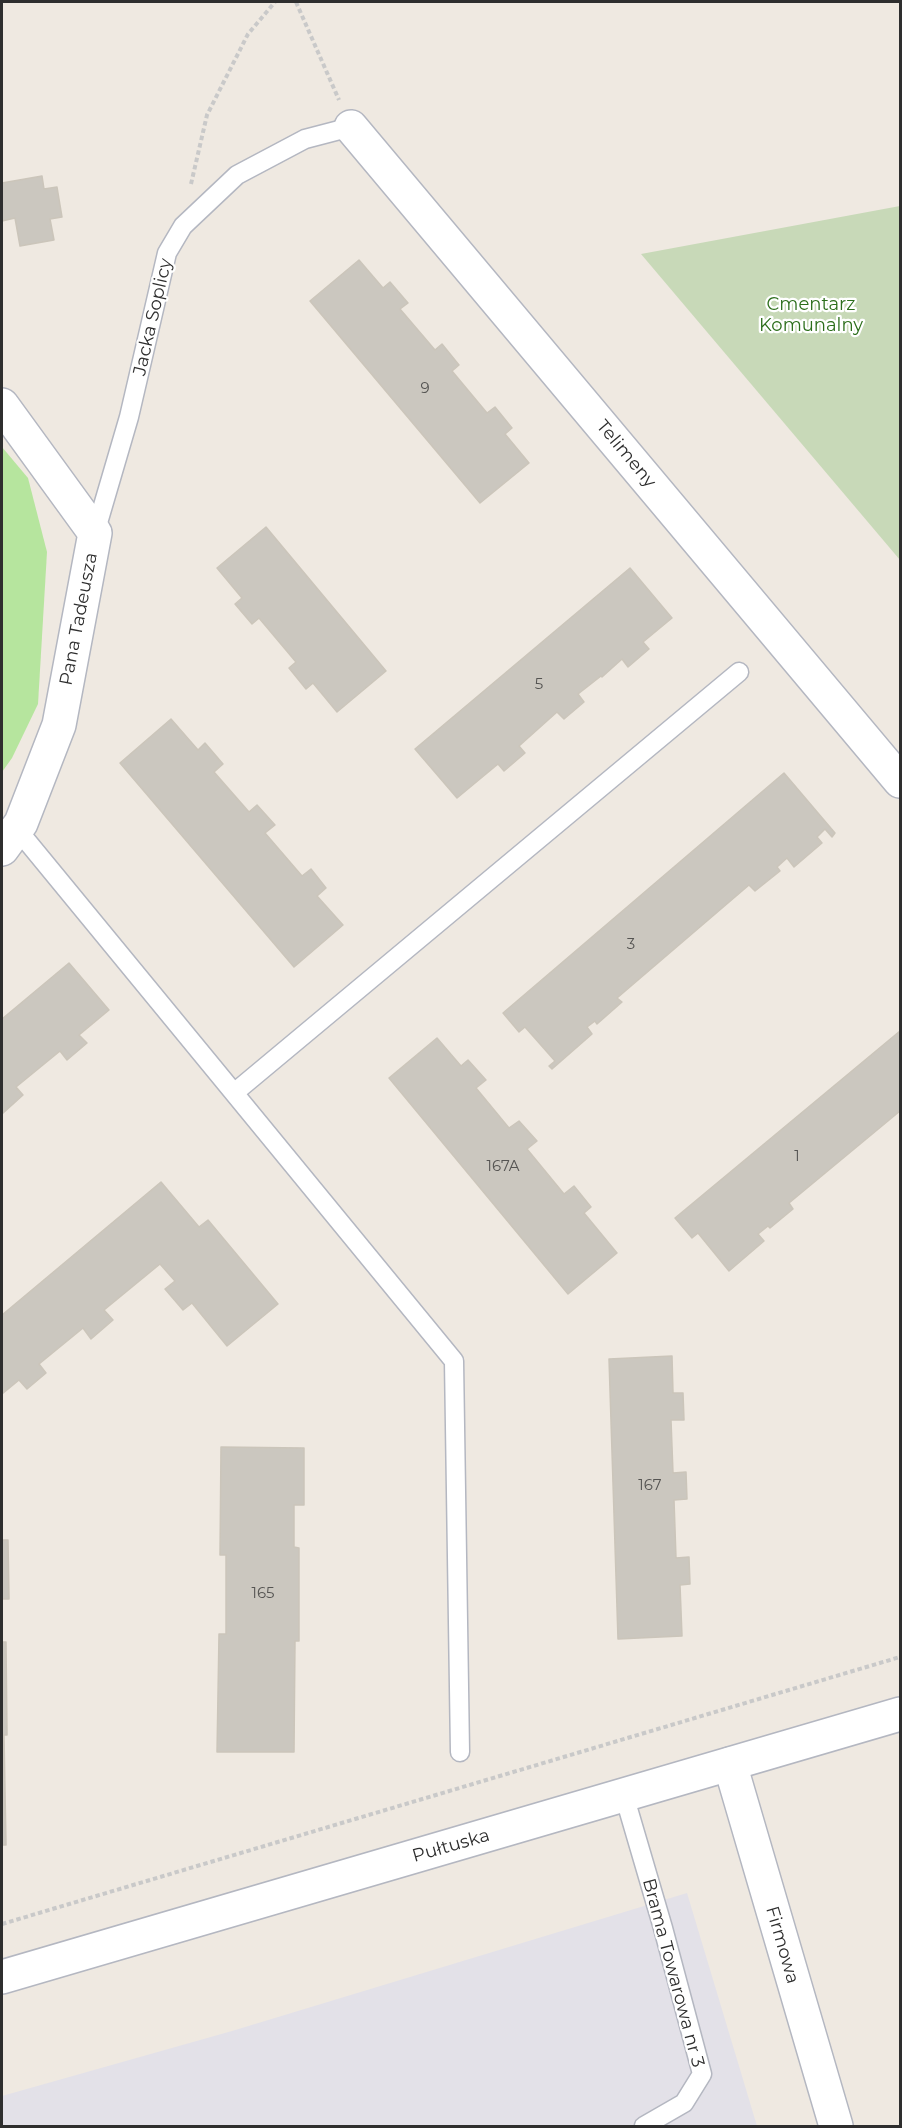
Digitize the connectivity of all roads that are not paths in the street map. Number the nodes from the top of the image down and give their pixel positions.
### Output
1 (351, 128) joint
2 (2, 405) edge
3 (95, 533) junction
4 (739, 672) dead end
5 (900, 781) edge
6 (9, 839) edge
7 (234, 1093) junction
8 (900, 1714) edge
9 (460, 1752) dead end
10 (730, 1764) junction
11 (624, 1795) junction
12 (2, 1977) edge
13 (644, 2127) edge
14 (836, 2127) edge

1 - 3 lane, Jacka Soplicy
1 - 5 street, Telimeny
2 - 3 street, Pana Tadeusza
3 - 6 street, Pana Tadeusza
4 - 7 lane
6 - 7 lane
7 - 9 lane
8 - 10 street, Pułtuska
10 - 11 street, Pułtuska
10 - 14 street, Firmowa
11 - 12 street, Pułtuska
11 - 13 lane, Brama Towarowa nr 3

